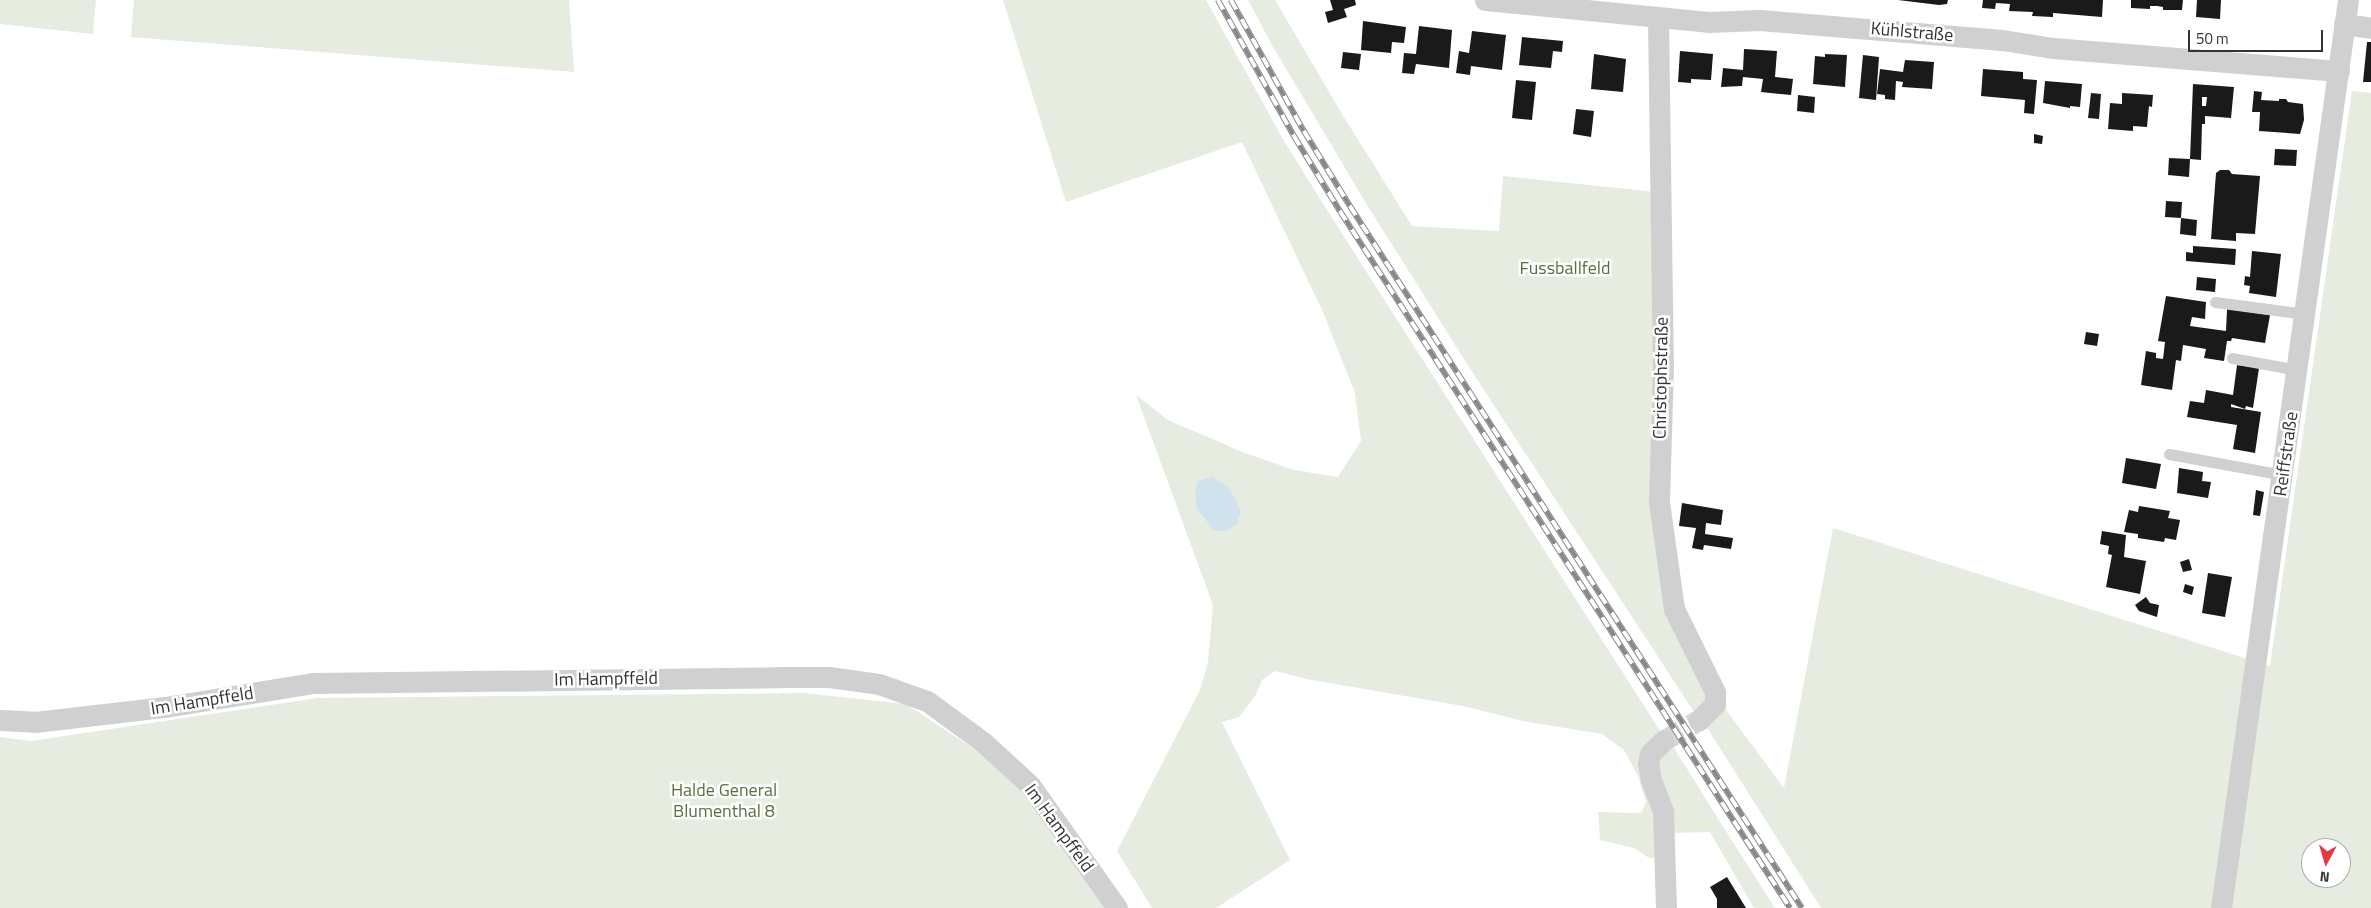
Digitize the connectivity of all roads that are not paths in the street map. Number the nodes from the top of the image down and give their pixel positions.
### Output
1 (1485, 0) edge
2 (2348, 0) edge
3 (1658, 18) junction
4 (2344, 24) junction
5 (2371, 28) edge
6 (2339, 71) junction
7 (2215, 302) dead end
8 (2305, 314) junction
9 (2232, 358) dead end
10 (2298, 370) junction
11 (2168, 454) dead end
12 (2283, 475) junction
13 (0, 720) edge
14 (1699, 720) tunnel mouth
15 (1664, 741) tunnel mouth
16 (1117, 908) edge
17 (1666, 908) edge
18 (2222, 908) edge

1 - 3 street, Kühlstraße
2 - 4 street, Reiffstraße
3 - 6 street, Kühlstraße
3 - 14 street, Christophstraße
4 - 5 street
4 - 6 street, Reiffstraße
6 - 8 street, Reiffstraße
7 - 8 lane
8 - 10 street, Reiffstraße
9 - 10 lane
10 - 12 street, Reiffstraße
11 - 12 lane
12 - 18 street, Reiffstraße
13 - 16 street, Im Hampffeld
15 - 17 street

